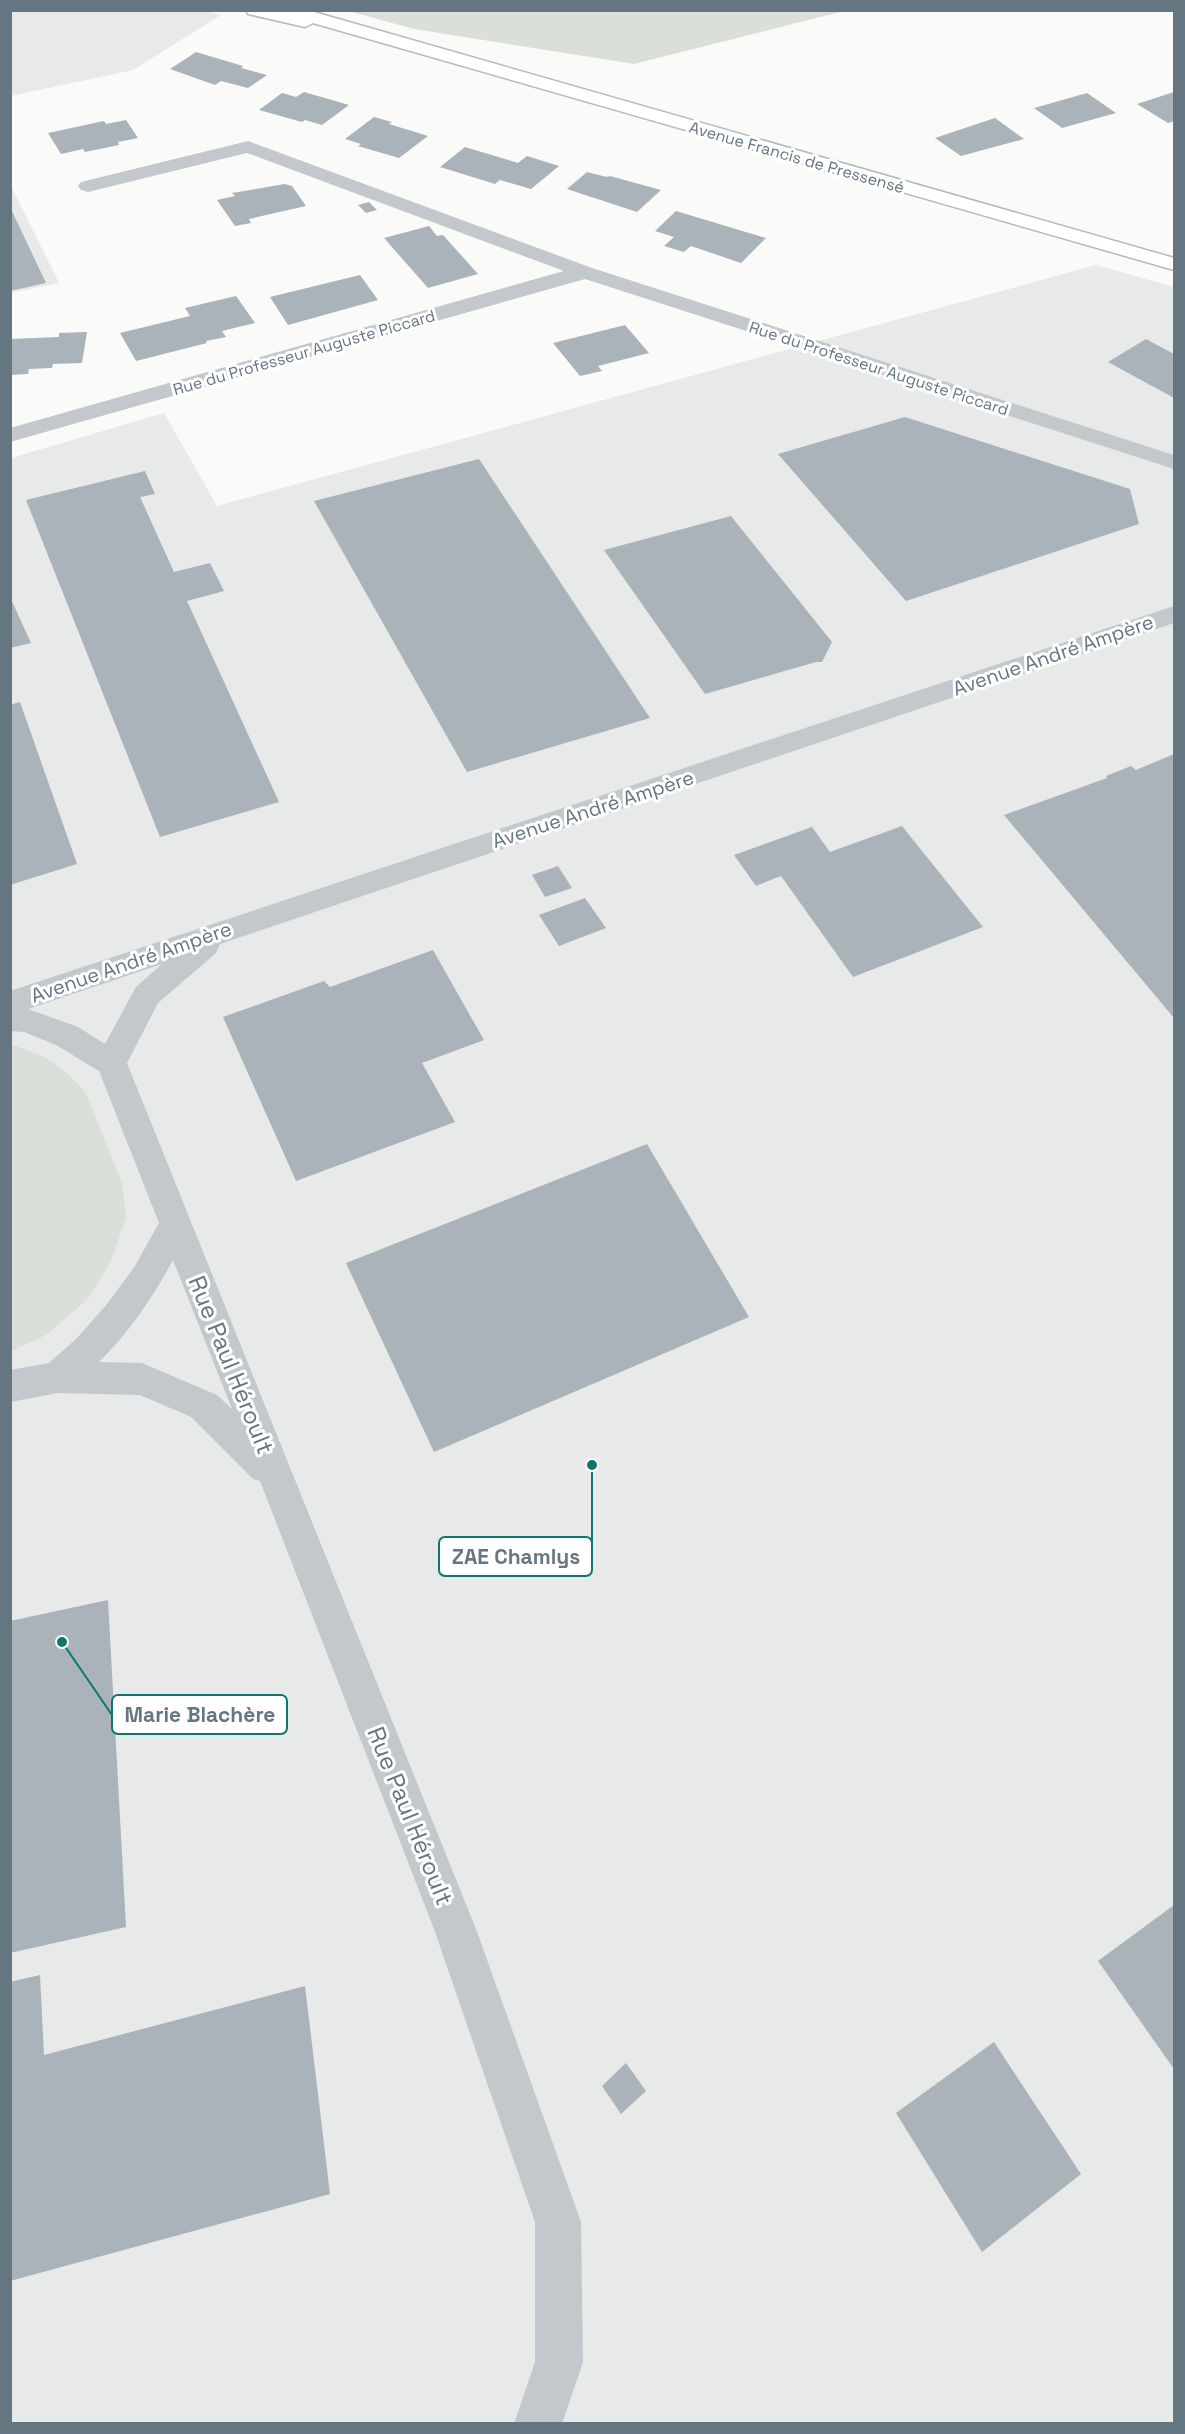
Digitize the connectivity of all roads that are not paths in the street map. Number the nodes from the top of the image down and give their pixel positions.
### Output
1 (254, 10) edge
2 (286, 10) edge
3 (421, 50) junction
4 (88, 186) dead end
5 (1174, 264) edge
6 (585, 272) junction
7 (15, 433) edge
8 (1174, 462) edge
9 (1174, 614) edge
10 (229, 928) junction
11 (10, 1003) edge
12 (10, 1019) edge
13 (111, 1063) junction
14 (176, 1224) junction
15 (58, 1377) junction
16 (10, 1386) edge
17 (274, 1474) junction
18 (538, 2424) edge

1 - 3 main road, Avenue Francis de Pressensé
2 - 3 main road, Avenue Francis de Pressensé
3 - 5 main road, Avenue Francis de Pressensé
4 - 6 street, Rue du Professeur Auguste Piccard
6 - 7 street, Rue du Professeur Auguste Piccard
6 - 8 street, Rue du Professeur Auguste Piccard
9 - 10 street, Avenue André Ampère
10 - 11 street, Avenue André Ampère
10 - 13 street
12 - 13 street
13 - 14 street, Rue Paul Héroult
14 - 15 street
14 - 17 street, Rue Paul Héroult
15 - 16 street
15 - 17 street
17 - 18 street, Rue Paul Héroult

